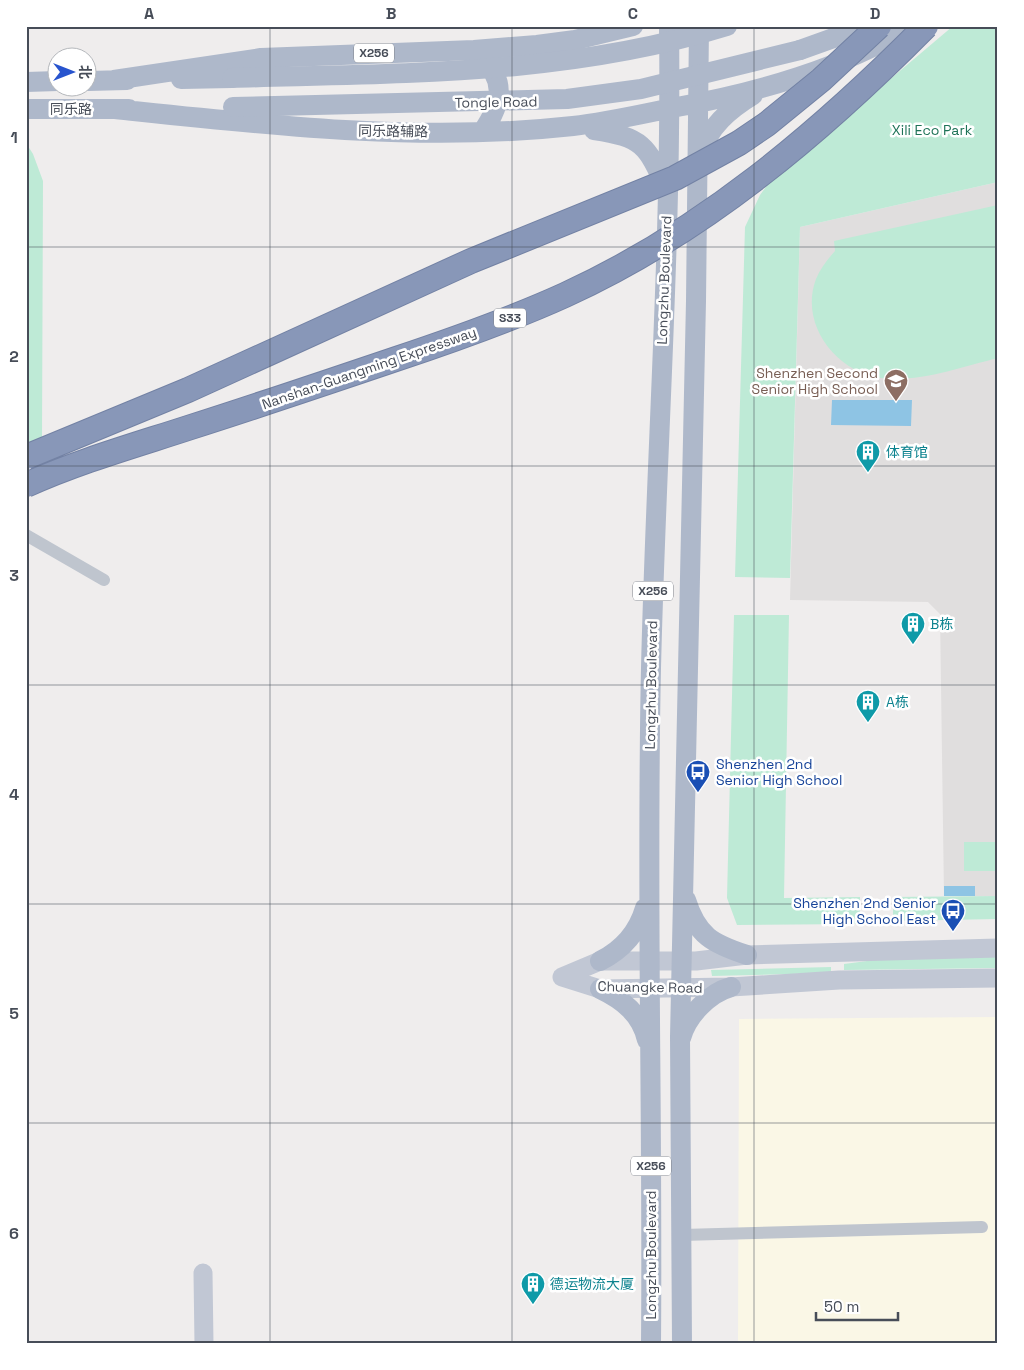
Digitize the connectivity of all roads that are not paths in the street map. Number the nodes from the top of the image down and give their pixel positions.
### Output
1 (612, 26) edge
2 (634, 26) edge
3 (669, 26) edge
4 (699, 26) edge
5 (727, 26) edge
6 (867, 26) edge
7 (879, 26) edge
8 (912, 26) edge
9 (926, 26) edge
10 (576, 40) junction
11 (474, 50) junction
12 (114, 80) junction
13 (48, 81) edge
14 (98, 81) edge
15 (26, 82) edge
16 (767, 86) junction
17 (698, 103) junction
18 (26, 109) edge
19 (115, 109) junction
20 (670, 109) junction
21 (570, 126) junction
22 (483, 131) junction
23 (696, 190) junction
24 (668, 193) junction
25 (26, 457) edge
26 (26, 485) edge
27 (26, 536) edge
28 (100, 578) dead end
29 (683, 882) junction
30 (648, 896) junction
31 (998, 948) edge
32 (838, 954) junction
33 (747, 955) junction
34 (600, 961) junction
35 (649, 961) junction
36 (681, 961) junction
37 (998, 978) edge
38 (839, 980) junction
39 (731, 987) junction
40 (649, 988) junction
41 (680, 988) junction
42 (600, 989) junction
43 (680, 1048) junction
44 (650, 1050) junction
45 (982, 1227) dead end
46 (682, 1235) junction
47 (204, 1273) dead end
48 (651, 1320) junction
49 (204, 1344) edge
50 (644, 1344) edge
51 (651, 1344) edge
52 (682, 1344) edge

1 - 10 main road
2 - 10 main road, X256
3 - 20 main road, Longzhu Boulevard / X256
4 - 17 main road, X256
5 - 12 main road, bridge
6 - 19 main road, Tongle Road, bridge
7 - 25 highway, bridge
8 - 16 main road
9 - 26 highway, Nanshan-Guangming Expressway / S33, bridge
10 - 11 main road, X256
11 - 12 main road, X256
11 - 22 main road
12 - 14 main road, 同乐路 / X256
13 - 15 main road, 同乐路
16 - 17 main road, 同乐路辅路
16 - 23 main road
17 - 20 main road, 同乐路辅路
17 - 23 main road, X256
18 - 19 main road, 同乐路 / X256
19 - 22 main road, 同乐路辅路 / X256
20 - 21 main road, 同乐路辅路 / X256
20 - 24 main road, Longzhu Boulevard / X256
21 - 22 main road, 同乐路辅路 / X256
21 - 24 main road, X256
23 - 29 main road, X256
24 - 30 main road, Longzhu Boulevard / X256
27 - 28 street
29 - 33 main road
29 - 36 main road, X256
30 - 34 main road
30 - 35 main road, Longzhu Boulevard / X256
31 - 32 main road, Chuangke Road
32 - 33 main road, Chuangke Road
32 - 38 main road
33 - 36 main road, Chuangke Road
34 - 35 main road, Chuangke Road
34 - 42 main road, Chuangke Road
35 - 36 main road, Chuangke Road
35 - 40 main road, Longzhu Boulevard / X256
36 - 41 main road, X256
37 - 38 main road, Chuangke Road
38 - 39 main road, Chuangke Road
39 - 41 main road, Chuangke Road
39 - 43 main road
40 - 41 main road, Chuangke Road
40 - 42 main road, Chuangke Road
40 - 44 main road, Longzhu Boulevard / X256
41 - 43 main road, X256
42 - 44 main road
43 - 46 main road, X256
44 - 48 main road, Longzhu Boulevard / X256
45 - 46 street
46 - 52 main road, X256
47 - 49 main road
48 - 50 main road
48 - 51 main road, Longzhu Boulevard / X256

